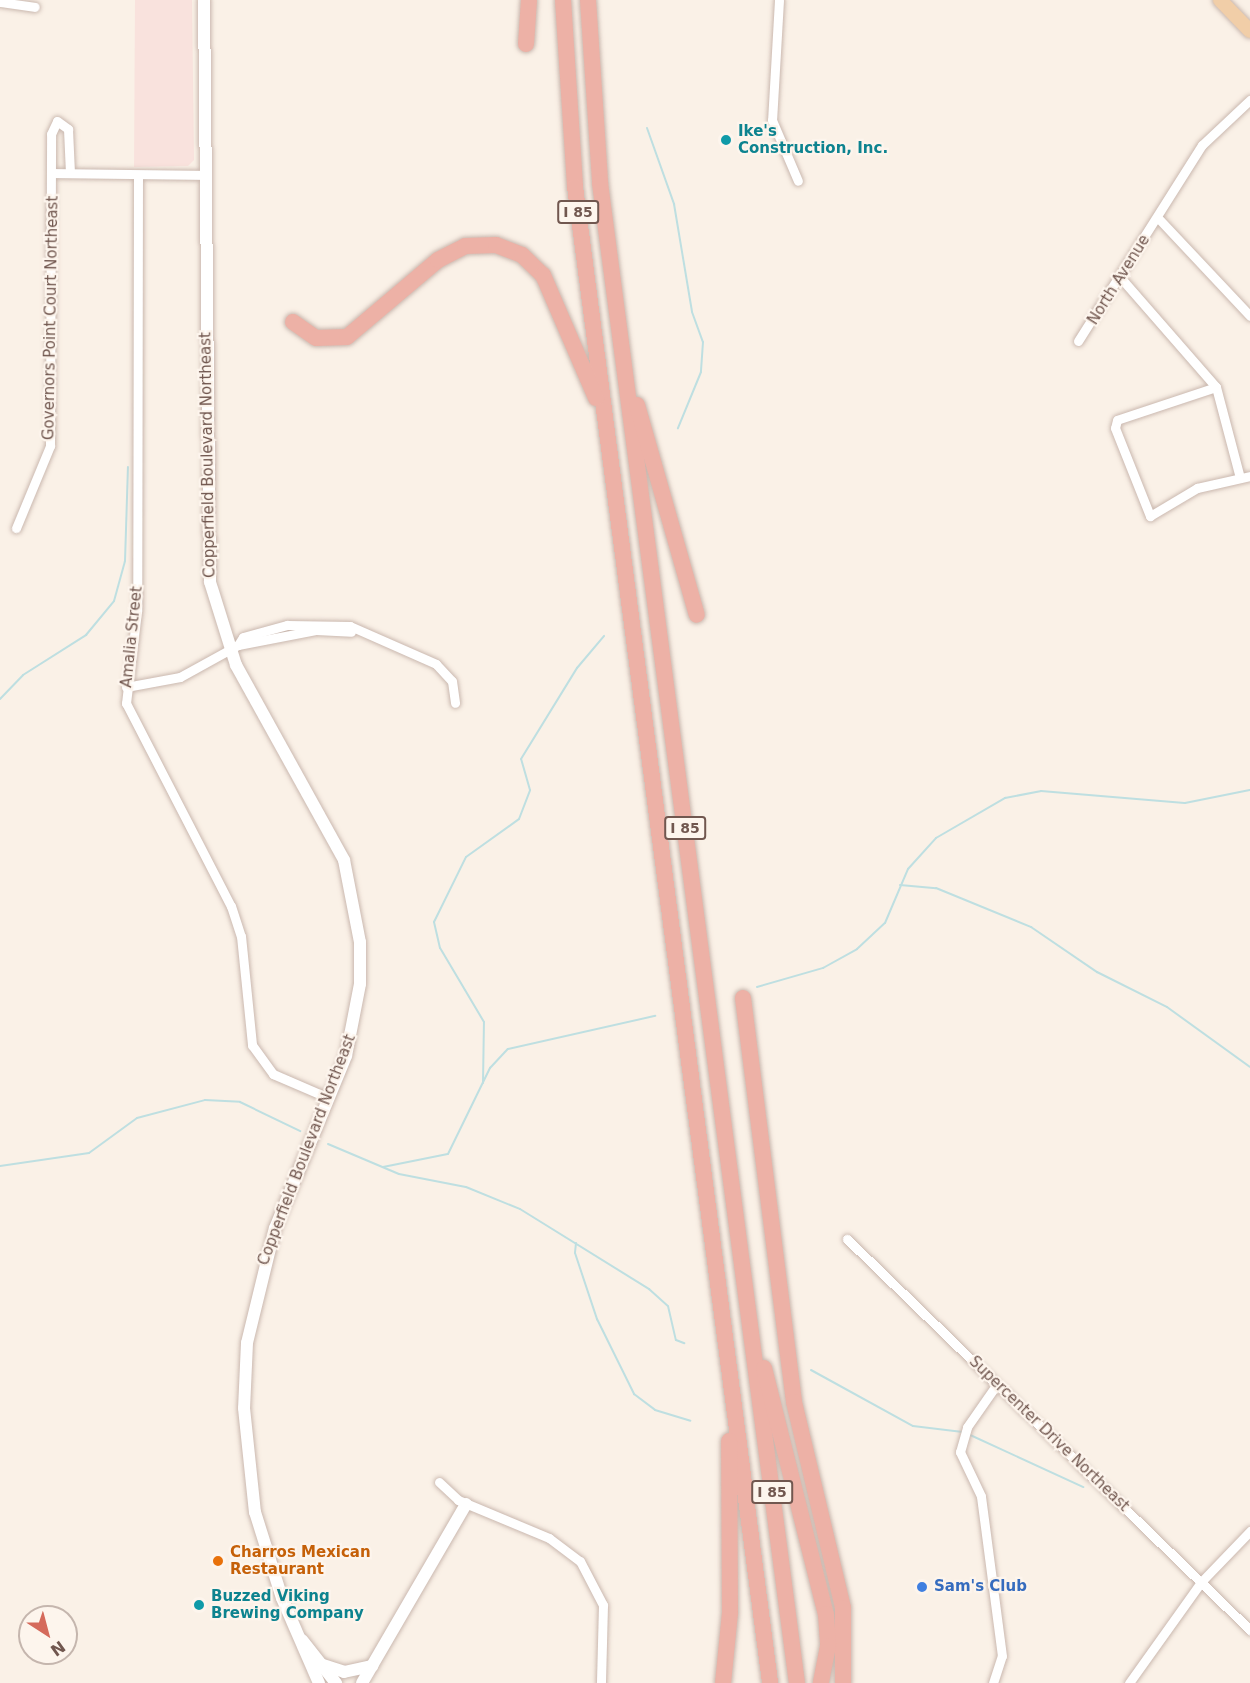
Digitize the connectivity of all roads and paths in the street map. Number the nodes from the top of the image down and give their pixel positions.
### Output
1 (204, 0) edge
2 (530, 0) edge
3 (563, 0) edge
4 (588, 0) edge
5 (778, 0) edge
6 (1220, 0) edge
7 (0, 2) edge
8 (35, 8) dead end
9 (1249, 29) edge
10 (526, 44) dead end
11 (1250, 100) edge
12 (53, 173) junction
13 (70, 173) junction
14 (138, 175) junction
15 (207, 175) junction
16 (798, 181) dead end
17 (1159, 219) junction
18 (1120, 277) junction
19 (1249, 316) edge
20 (293, 322) dead end
21 (1078, 341) dead end
22 (622, 354) junction
23 (1216, 387) junction
24 (606, 422) junction
25 (1245, 477) edge
26 (16, 528) dead end
27 (697, 615) dead end
28 (233, 646) junction
29 (126, 687) junction
30 (455, 703) dead end
31 (743, 998) dead end
32 (329, 1098) junction
33 (847, 1239) dead end
34 (747, 1301) junction
35 (729, 1374) junction
36 (997, 1384) junction
37 (439, 1482) dead end
38 (466, 1504) junction
39 (1250, 1531) edge
40 (1202, 1582) junction
41 (1250, 1630) edge
42 (302, 1640) junction
43 (323, 1665) junction
44 (372, 1666) junction
45 (319, 1683) edge
46 (336, 1683) edge
47 (362, 1683) edge
48 (602, 1683) edge
49 (723, 1683) edge
50 (770, 1683) edge
51 (797, 1683) edge
52 (821, 1683) edge
53 (843, 1683) edge
54 (993, 1683) edge
55 (1129, 1683) edge

1 - 15 main road, Copperfield Boulevard Northeast
2 - 10 highway
3 - 24 highway, I 85
4 - 22 highway, I 85
5 - 16 street
6 - 9 main road
7 - 8 street
11 - 17 street, North Avenue
12 - 13 street
12 - 13 street, Governors Point Court Northeast
12 - 26 street, Governors Point Court Northeast
13 - 14 street
14 - 15 street
14 - 29 street, Amalia Street
15 - 28 main road, Copperfield Boulevard Northeast
17 - 18 street, North Avenue
17 - 19 street, North Avenue
18 - 21 street, North Avenue
18 - 23 street
20 - 24 highway
22 - 27 highway
22 - 34 highway, I 85
23 - 25 street
23 - 25 street
24 - 35 highway, I 85
28 - 29 street
28 - 30 street
28 - 32 main road, Copperfield Boulevard Northeast
29 - 32 street, Amalia Street
31 - 53 highway
32 - 42 main road, Copperfield Boulevard Northeast
33 - 36 street, Supercenter Drive Northeast
34 - 51 highway, I 85
34 - 52 highway
35 - 49 highway
35 - 50 highway, I 85
36 - 40 street, Supercenter Drive Northeast
36 - 54 street
37 - 38 street
38 - 44 main road
38 - 48 street
39 - 40 street
40 - 41 street, Supercenter Drive Northeast
40 - 55 street
42 - 43 main road, Copperfield Boulevard Northeast
42 - 45 main road, Copperfield Boulevard Northeast
43 - 44 main road
43 - 46 main road, Copperfield Boulevard Northeast
44 - 47 main road

